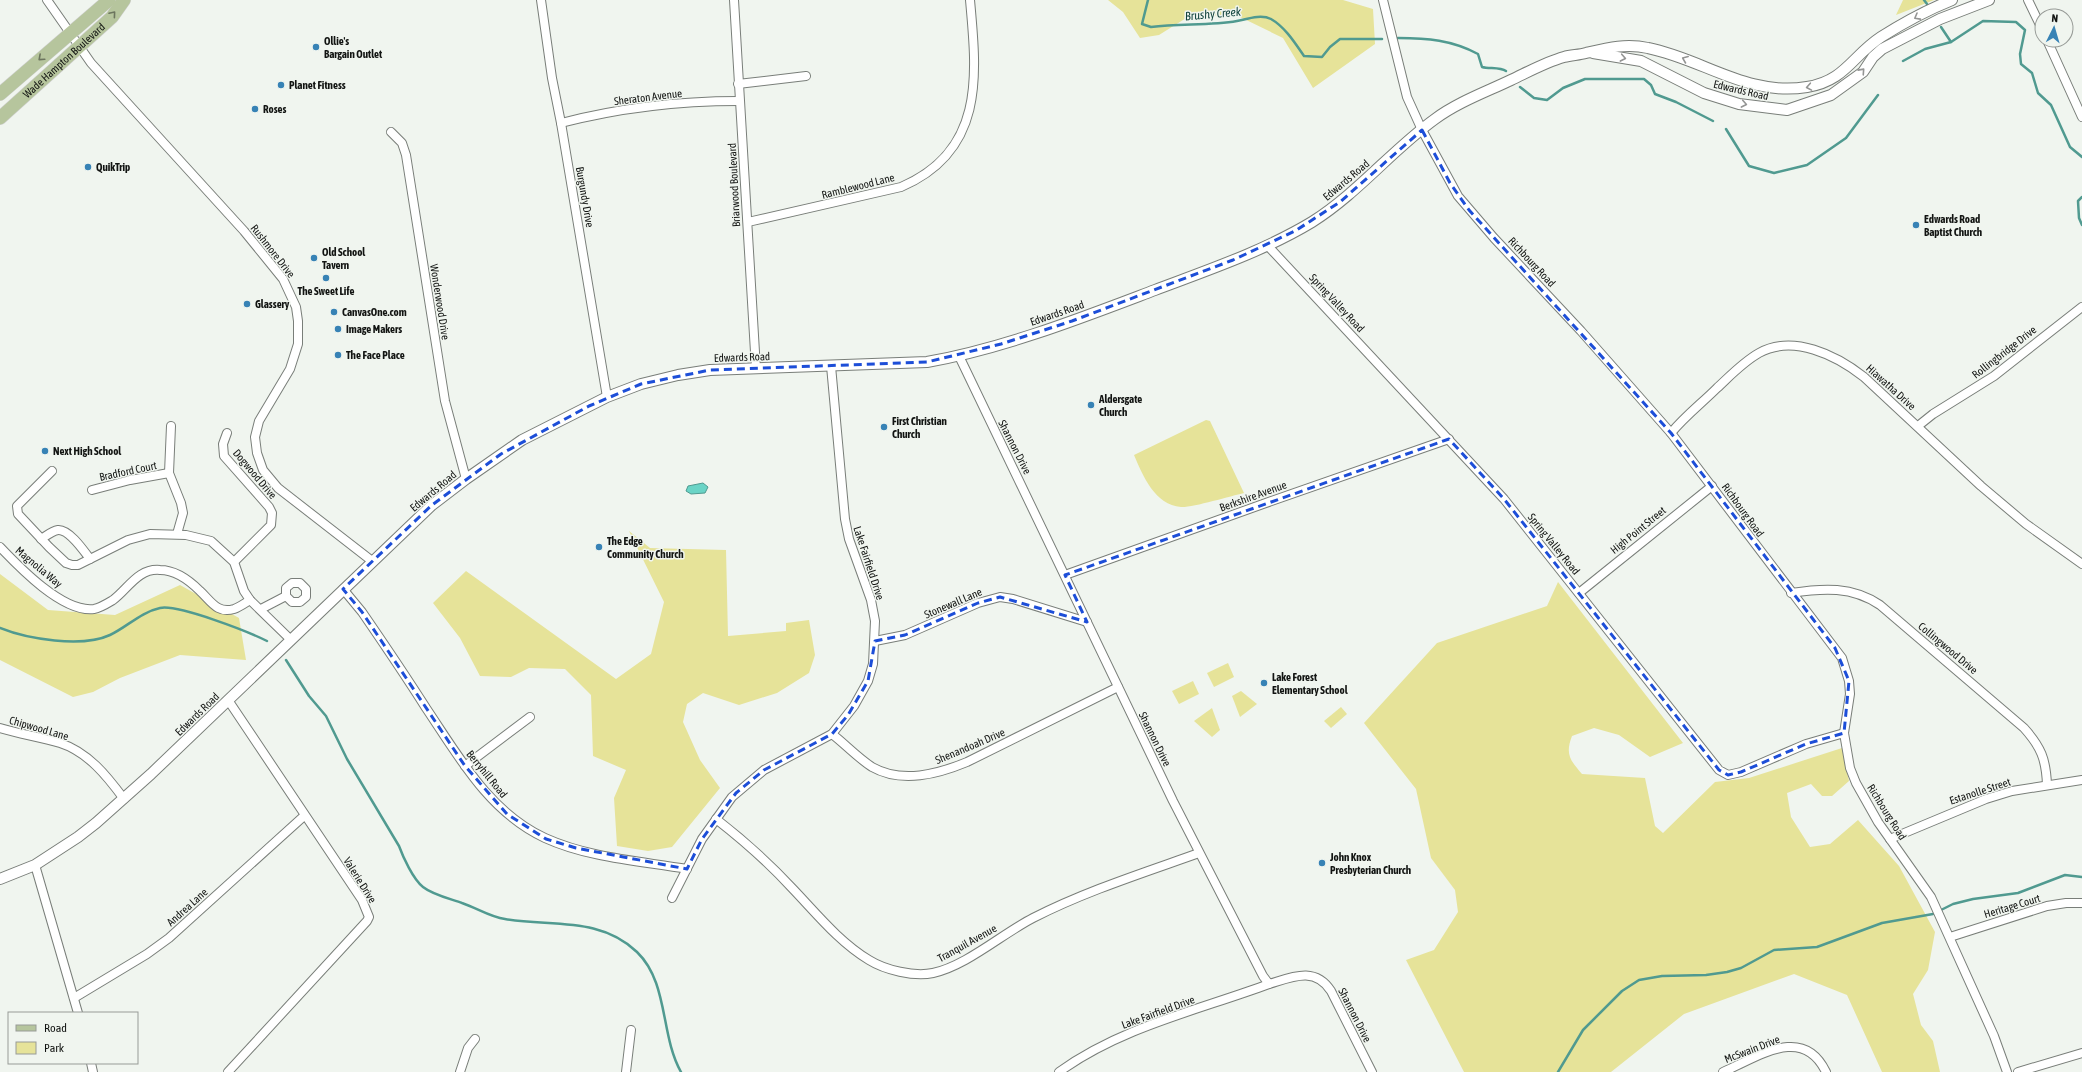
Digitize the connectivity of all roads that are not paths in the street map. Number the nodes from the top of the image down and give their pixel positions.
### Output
1 (47, 0) edge
2 (109, 0) edge
3 (124, 0) edge
4 (541, 0) edge
5 (734, 0) edge
6 (970, 0) edge
7 (1384, 0) edge
8 (1952, 0) edge
9 (1989, 0) edge
10 (2028, 0) edge
11 (2034, 12) edge
12 (70, 33) junction
13 (79, 46) junction
14 (2051, 48) edge
15 (1585, 53) junction
16 (806, 76) dead end
17 (738, 84) junction
18 (0, 94) edge
19 (739, 101) junction
20 (2082, 117) edge
21 (0, 118) edge
22 (561, 123) junction
23 (1422, 130) junction
24 (391, 132) dead end
25 (748, 222) junction
26 (1267, 245) junction
27 (2082, 307) edge
28 (959, 356) junction
29 (831, 366) junction
30 (756, 369) junction
31 (607, 397) junction
32 (171, 426) dead end
33 (1918, 426) junction
34 (227, 433) dead end
35 (1671, 433) junction
36 (1449, 439) junction
37 (52, 471) dead end
38 (169, 473) junction
39 (466, 479) junction
40 (1712, 486) junction
41 (92, 490) dead end
42 (177, 534) junction
43 (41, 540) junction
44 (0, 547) edge
45 (90, 559) junction
46 (372, 561) junction
47 (234, 562) junction
48 (2082, 564) edge
49 (1065, 576) junction
50 (343, 589) junction
51 (1579, 592) junction
52 (1791, 593) junction
53 (286, 596) dead end
54 (250, 600) junction
55 (261, 609) junction
56 (1087, 622) junction
57 (290, 640) junction
58 (875, 641) junction
59 (1118, 687) junction
60 (228, 700) junction
61 (530, 717) dead end
62 (0, 728) edge
63 (832, 734) junction
64 (1844, 734) junction
65 (465, 766) junction
66 (2082, 780) edge
67 (2047, 785) junction
68 (124, 799) junction
69 (304, 816) junction
70 (716, 819) junction
71 (1890, 839) junction
72 (1199, 853) junction
73 (35, 865) junction
74 (687, 870) junction
75 (0, 879) edge
76 (672, 898) dead end
77 (2082, 903) edge
78 (1950, 937) junction
79 (1269, 984) junction
80 (74, 998) junction
81 (78, 1012) edge
82 (631, 1030) dead end
83 (475, 1038) dead end
84 (2082, 1053) edge
85 (228, 1072) edge
86 (460, 1072) edge
87 (626, 1072) edge
88 (1059, 1072) edge
89 (1372, 1072) edge
90 (1723, 1072) edge
91 (1826, 1072) edge
92 (2008, 1072) edge
93 (2018, 1072) edge

1 - 12 street, Rushmore Drive
2 - 12 main road, Wade Hampton Boulevard
13 -> 3 main road, Wade Hampton Boulevard
4 - 22 street, Burgundy Drive
5 - 17 street, Briarwood Boulevard
6 - 25 street, Ramblewood Lane
7 - 23 street, Richbourg Road
8 -> 15 street, Edwards Road
15 -> 9 street, Edwards Road
10 - 11 street
12 - 13 street, Rushmore Drive
12 -> 18 main road, Wade Hampton Boulevard
13 - 21 main road, Wade Hampton Boulevard
13 - 46 street, Rushmore Drive
14 - 20 street
15 - 23 street, Edwards Road
16 - 17 street
17 - 19 street, Briarwood Boulevard
19 - 22 street, Sheraton Avenue
19 - 25 street, Briarwood Boulevard
22 - 31 street, Burgundy Drive
23 - 26 street, Edwards Road
23 - 35 street, Richbourg Road
24 - 39 street, Wonderwood Drive
25 - 30 street, Briarwood Boulevard
26 - 28 street, Edwards Road
26 - 36 street, Spring Valley Road
27 - 33 street, Rollingbridge Drive
28 - 29 street, Edwards Road
28 - 49 street, Shannon Drive
29 - 30 street, Edwards Road
29 - 58 street, Lake Fairfield Drive
30 - 31 street, Edwards Road
31 - 39 street, Edwards Road
32 - 38 street
33 - 35 street, Hiawatha Drive
33 - 48 street, Hiawatha Drive
34 - 47 street, Dogwood Drive
35 - 40 street, Richbourg Road
36 - 49 street, Berkshire Avenue
36 - 51 street, Spring Valley Road
37 - 43 street
38 - 41 street, Bradford Court
38 - 42 street
39 - 46 street, Edwards Road
40 - 51 street, High Point Street
40 - 52 street, Richbourg Road
42 - 45 street
42 - 47 street
43 - 45 street
43 - 45 street
44 - 54 street, Magnolia Way
46 - 50 street, Edwards Road
47 - 54 street
49 - 56 street, Shannon Drive
50 - 57 street, Edwards Road
50 - 65 street, Berryhill Road
51 - 64 street, Spring Valley Road
52 - 64 street, Richbourg Road
52 - 67 street, Collingwood Drive
53 - 55 street
54 - 55 street
55 - 57 street
56 - 58 street, Stonewall Lane
56 - 59 street, Shannon Drive
57 - 60 street, Edwards Road
58 - 63 street, Lake Fairfield Drive
59 - 63 street, Shenandoah Drive
59 - 72 street, Shannon Drive
60 - 68 street, Edwards Road
60 - 69 street, Valerie Drive
61 - 65 street
62 - 68 street, Chipwood Lane
63 - 70 street, Lake Fairfield Drive
64 - 71 street, Richbourg Road
65 - 74 street, Berryhill Road
66 - 67 street, Estanolle Street
67 - 71 street, Estanolle Street
68 - 73 street, Edwards Road
69 - 80 street, Andrea Lane
69 - 85 street, Valerie Drive
70 - 72 street, Tranquil Avenue
70 - 74 street, Lake Fairfield Drive
71 - 78 street, Richbourg Road
72 - 79 street, Shannon Drive
73 - 75 street, Edwards Road
73 - 80 street
74 - 76 street, Lake Fairfield Drive
77 - 78 street, Heritage Court
78 - 92 street, Richbourg Road
79 - 88 street, Lake Fairfield Drive
79 - 89 street, Shannon Drive
80 - 81 street
82 - 87 street
83 - 86 street
84 - 93 street
90 - 91 street, McSwain Drive

